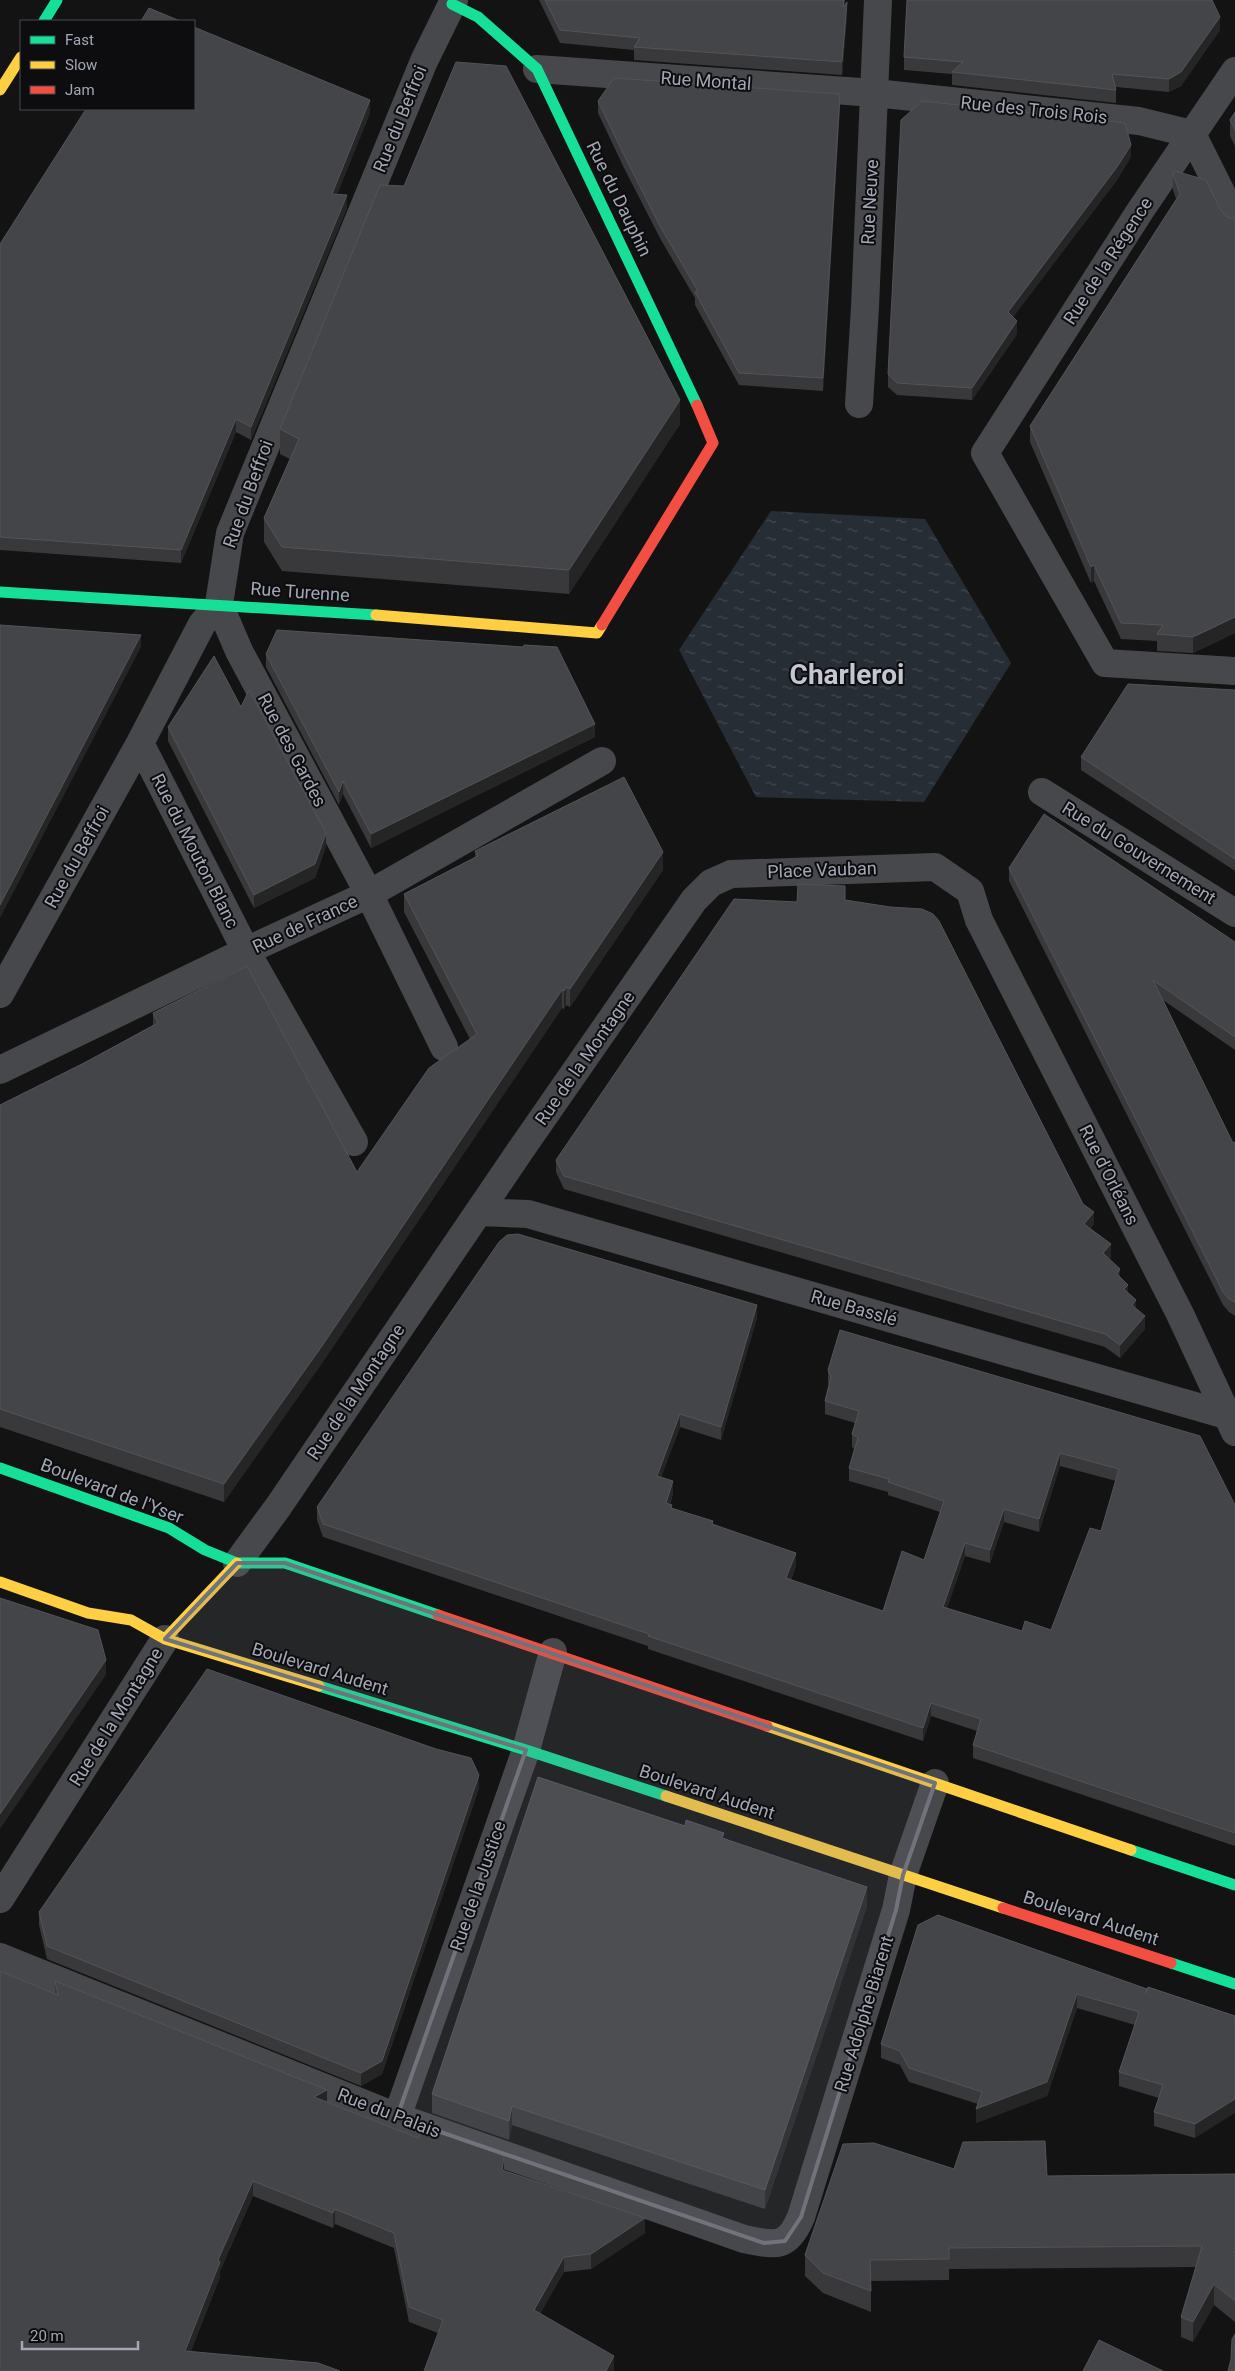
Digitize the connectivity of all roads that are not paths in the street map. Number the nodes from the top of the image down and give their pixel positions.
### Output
1 (57, 0) edge
2 (878, 0) edge
3 (453, 2) edge
4 (45, 20) edge
5 (20, 59) edge
6 (537, 69) junction
7 (1235, 71) edge
8 (0, 90) edge
9 (875, 93) junction
10 (1192, 134) junction
11 (1235, 220) edge
12 (859, 404) dead end
13 (0, 592) edge
14 (219, 604) junction
15 (597, 633) joint
16 (1235, 671) edge
17 (140, 743) junction
18 (602, 761) dead end
19 (1042, 792) dead end
20 (936, 867) joint
21 (711, 883) joint
22 (369, 894) junction
23 (1235, 913) edge
24 (246, 951) junction
25 (0, 994) edge
26 (444, 1047) dead end
27 (0, 1070) edge
28 (354, 1142) dead end
29 (480, 1212) junction
30 (1232, 1417) edge
31 (0, 1468) edge
32 (237, 1563) junction
33 (0, 1582) edge
34 (165, 1639) junction
35 (553, 1652) junction
36 (526, 1750) junction
37 (936, 1783) junction
38 (903, 1875) junction
39 (1235, 1885) edge
40 (0, 1899) edge
41 (0, 1957) edge
42 (1235, 1984) edge
43 (398, 2117) junction
44 (785, 2241) joint

1 - 4 street
2 - 9 street, Rue Neuve
3 - 6 street, Rue du Dauphin
3 - 14 street, Rue du Beffroi
5 - 8 street
6 - 9 street, Rue Montal
6 - 15 street, Rue du Dauphin
7 - 10 street, Rue de la Régence
9 - 10 street, Rue des Trois Rois
9 - 12 street, Rue Neuve
10 - 11 street
10 - 16 street, Rue de la Régence
13 - 14 street, Rue Turenne
14 - 15 street, Rue Turenne
14 - 17 street, Rue du Beffroi
14 - 22 street, Rue des Gardes
17 - 24 street, Rue du Mouton Blanc
17 - 25 street, Rue du Beffroi
18 - 22 street, Rue de France
19 - 23 street, Rue du Gouvernement
20 - 21 street, Place Vauban
20 - 30 street, Rue d'Orléans
21 - 29 street, Rue de la Montagne
22 - 24 street, Rue de France
22 - 26 street, Rue des Gardes
24 - 27 street, Rue de France
24 - 28 street, Rue du Mouton Blanc
29 - 30 street, Rue Basslé
29 - 32 street, Rue de la Montagne
31 - 32 street, Boulevard de l'Yser
32 - 34 street, Rue de la Montagne
32 - 35 street
33 - 34 street
34 - 36 street, Boulevard Audent
34 - 40 street, Rue de la Montagne
35 - 36 street, Rue de la Justice
35 - 37 street
36 - 38 street, Boulevard Audent
36 - 43 street, Rue de la Justice
37 - 38 street, Rue Adolphe Biarent
37 - 39 street
38 - 42 street, Boulevard Audent
38 - 44 street, Rue Adolphe Biarent
41 - 43 street, Rue du Palais
43 - 44 street, Rue du Palais

